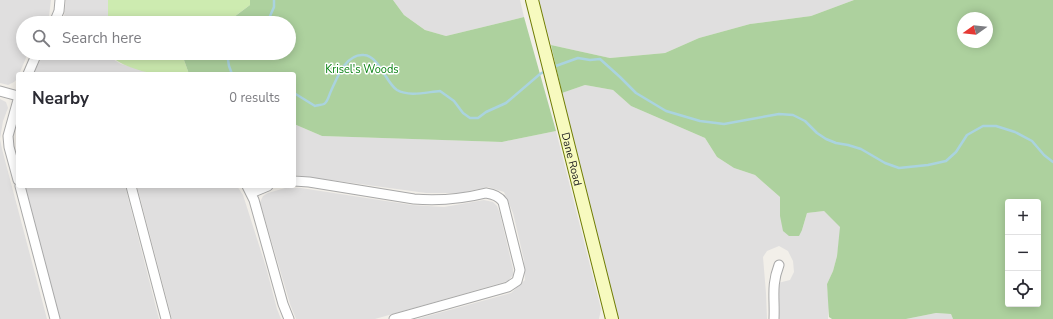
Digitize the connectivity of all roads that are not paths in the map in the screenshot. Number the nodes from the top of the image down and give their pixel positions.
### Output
1 (60, 0) edge
2 (532, 0) edge
3 (57, 16) edge
4 (34, 60) edge
5 (29, 72) edge
6 (0, 91) edge
7 (16, 95) edge
8 (16, 107) edge
9 (16, 173) edge
10 (296, 181) edge
11 (21, 188) edge
12 (132, 188) edge
13 (249, 189) edge
14 (779, 265) dead end
15 (55, 319) edge
16 (166, 319) edge
17 (289, 319) edge
18 (394, 319) edge
19 (612, 319) edge
20 (774, 319) edge

1 - 3 street
2 - 19 street, Dane Road
4 - 5 street
6 - 7 street
8 - 9 street
10 - 18 street
11 - 15 street
12 - 16 street
13 - 17 street
14 - 20 street

